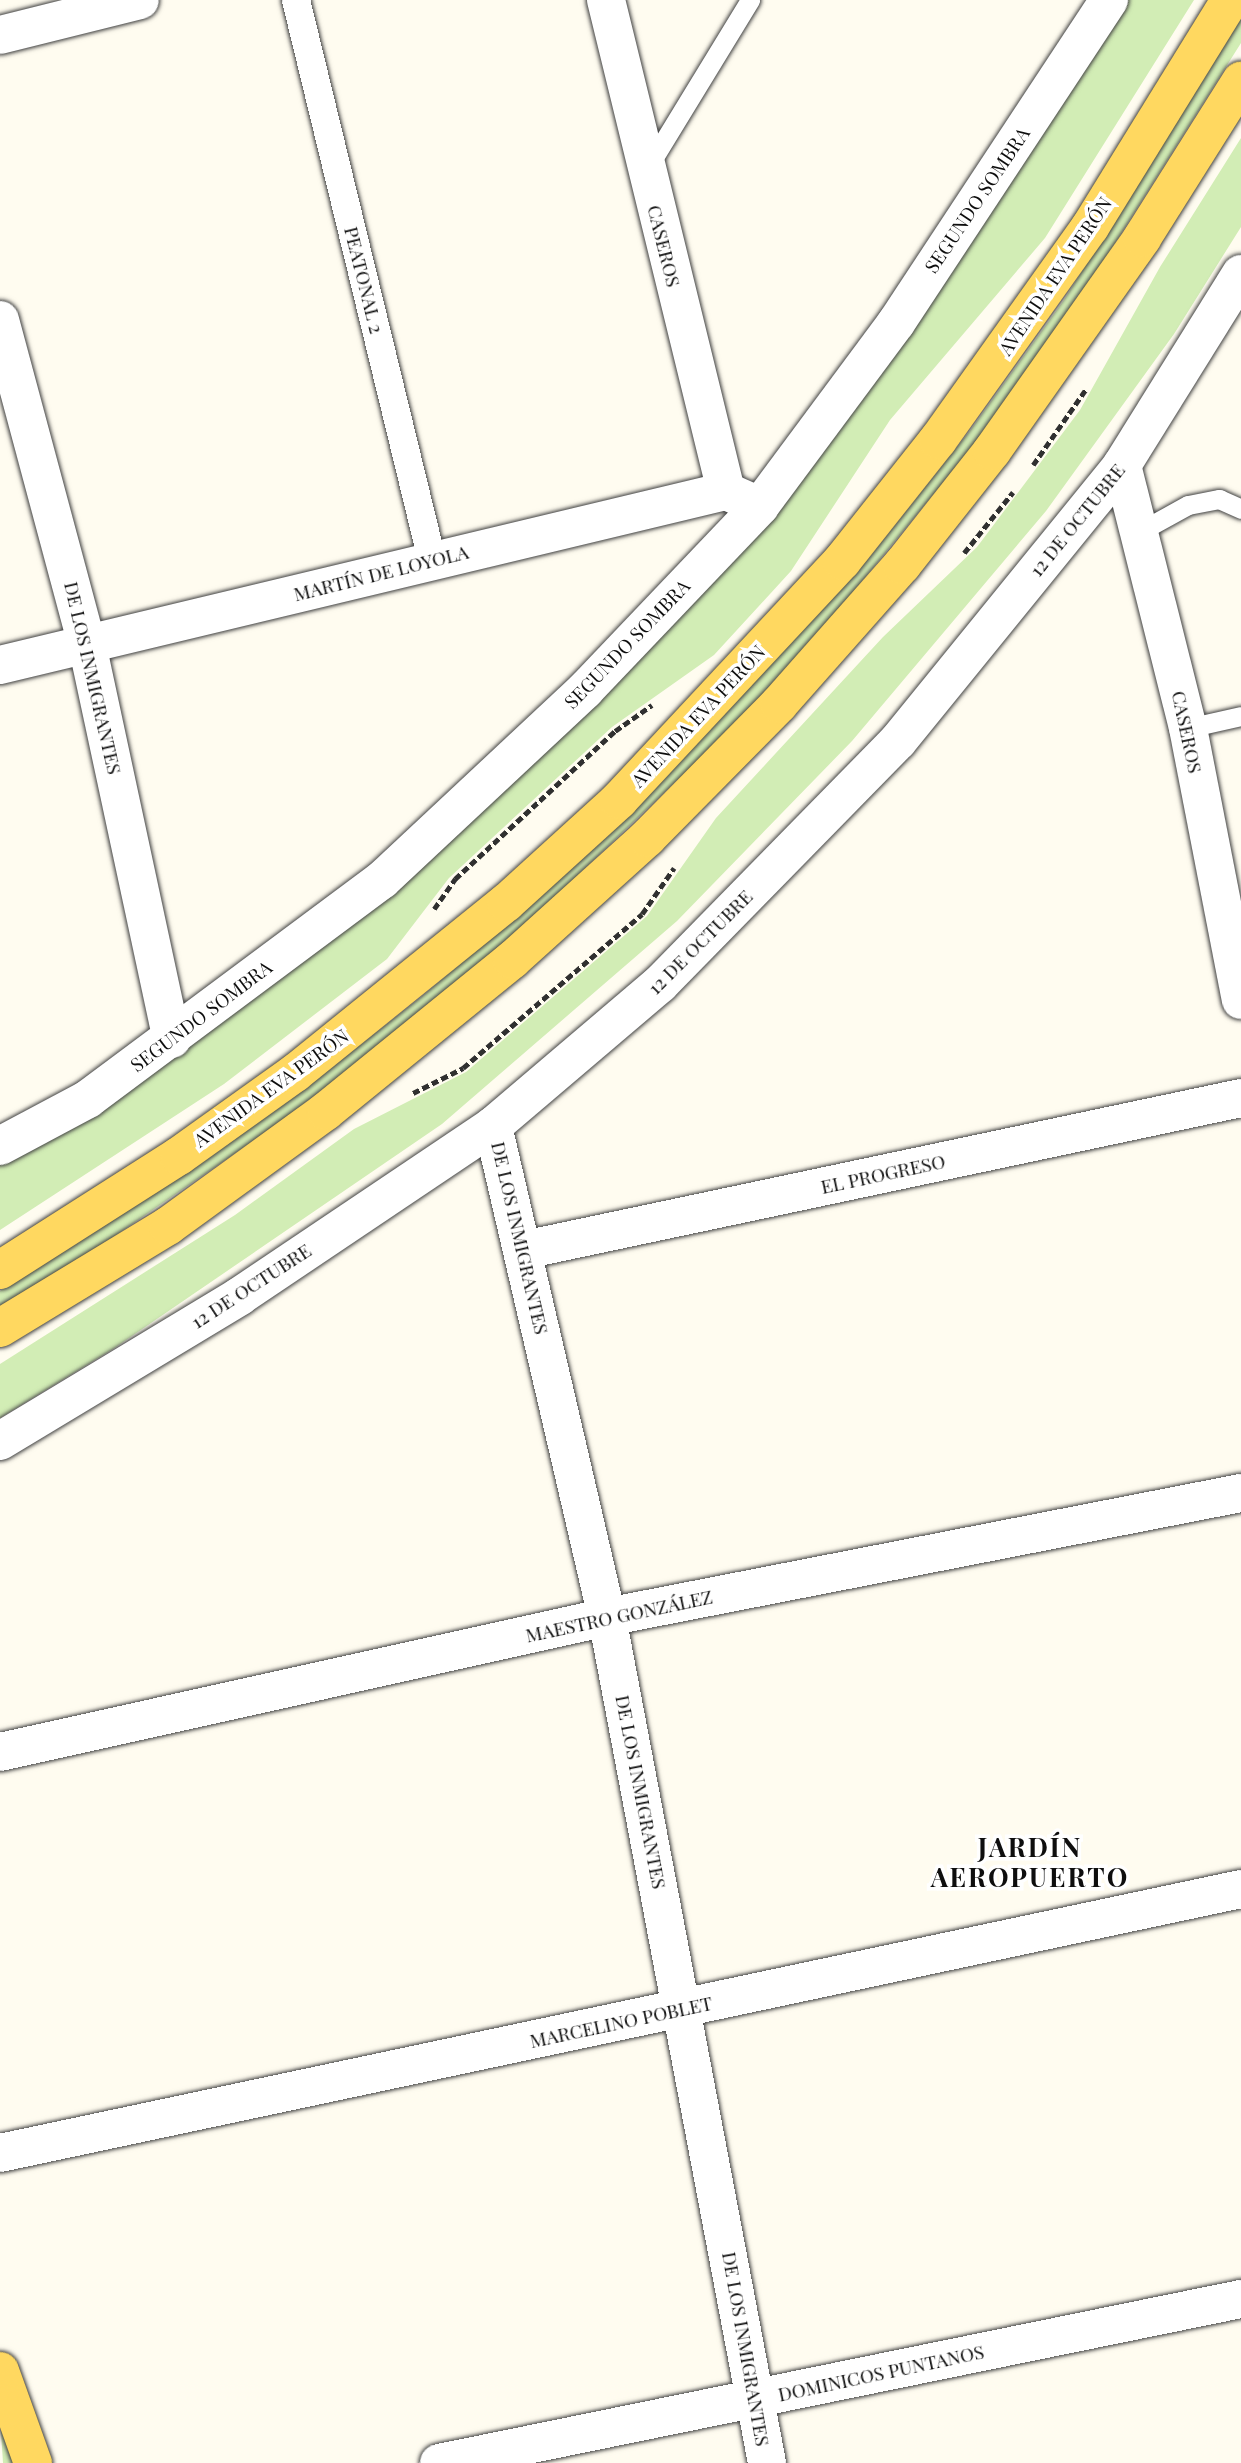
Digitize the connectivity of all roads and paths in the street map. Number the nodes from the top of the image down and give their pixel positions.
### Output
1 (141, 0) edge
2 (296, 0) edge
3 (606, 0) edge
4 (750, 0) edge
5 (1109, 0) edge
6 (1230, 0) edge
7 (0, 35) edge
8 (1241, 81) edge
9 (646, 171) junction
10 (1241, 274) edge
11 (0, 320) edge
12 (1122, 465) junction
13 (726, 491) junction
14 (760, 506) junction
15 (1241, 509) edge
16 (1139, 532) junction
17 (432, 560) junction
18 (87, 644) junction
19 (0, 665) edge
20 (1241, 716) edge
21 (1188, 728) junction
22 (1241, 1000) edge
23 (172, 1039) junction
24 (1241, 1098) edge
25 (493, 1126) junction
26 (0, 1146) edge
27 (524, 1250) junction
28 (0, 1270) edge
29 (0, 1328) edge
30 (0, 1441) edge
31 (1241, 1493) edge
32 (607, 1617) junction
33 (0, 1752) edge
34 (1241, 1889) edge
35 (684, 2009) junction
36 (0, 2153) edge
37 (1241, 2299) edge
38 (0, 2371) edge
39 (756, 2399) junction
40 (33, 2463) edge
41 (439, 2463) edge
42 (767, 2463) edge

1 - 7 street
2 - 17 street, PEATONAL 2
3 - 9 street, CASEROS
4 - 9 lane
5 - 14 street, SEGUNDO SOMBRA
6 - 28 main road, AVENIDA EVA PERÓN
8 - 29 main road
9 - 13 street, CASEROS
10 - 12 street, 12 DE OCTUBRE
11 - 18 street, DE LOS INMIGRANTES
12 - 16 street, CASEROS
12 - 25 street, 12 DE OCTUBRE
13 - 14 street
13 - 17 street, MARTÍN DE LOYOLA
14 - 23 street, SEGUNDO SOMBRA
15 - 16 lane
16 - 21 street, CASEROS
17 - 18 street, MARTÍN DE LOYOLA
18 - 19 street, MARTÍN DE LOYOLA
18 - 23 street, DE LOS INMIGRANTES
20 - 21 lane
21 - 22 street, CASEROS
23 - 26 street, SEGUNDO SOMBRA
24 - 27 street, EL PROGRESO
25 - 27 street, DE LOS INMIGRANTES
25 - 30 street, 12 DE OCTUBRE
27 - 32 street, DE LOS INMIGRANTES
31 - 32 street, MAESTRO GONZÁLEZ
32 - 33 street, MAESTRO GONZÁLEZ
32 - 35 street, DE LOS INMIGRANTES
34 - 35 street, MARCELINO POBLET
35 - 36 street, MARCELINO POBLET
35 - 39 street, DE LOS INMIGRANTES
37 - 39 street, DOMINICOS PUNTANOS
38 - 40 main road
39 - 41 street, DOMINICOS PUNTANOS
39 - 42 street, DE LOS INMIGRANTES

